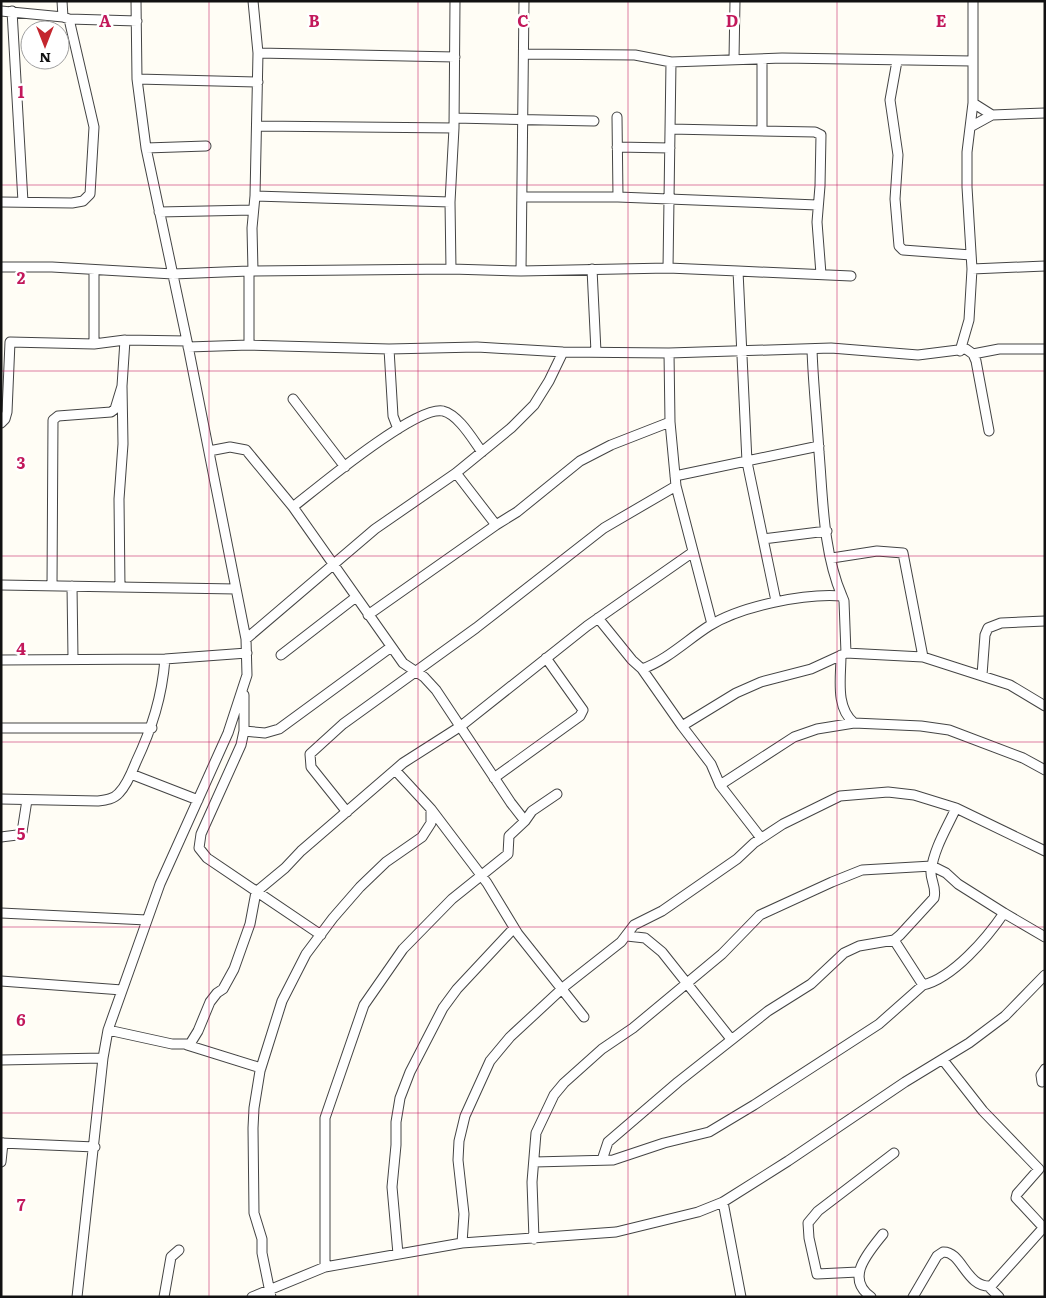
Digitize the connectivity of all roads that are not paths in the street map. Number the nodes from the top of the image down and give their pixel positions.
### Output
1 (62, 1) edge
2 (136, 1) edge
3 (253, 1) edge
4 (454, 1) edge
5 (524, 1) edge
6 (735, 1) edge
7 (972, 2) edge
8 (1, 11) edge
9 (12, 11) junction
10 (66, 18) junction
11 (137, 21) junction
12 (258, 53) junction
13 (525, 54) junction
14 (455, 57) junction
15 (734, 59) junction
16 (762, 59) junction
17 (896, 61) junction
18 (972, 61) junction
19 (671, 62) junction
20 (137, 78) junction
21 (258, 82) junction
22 (973, 104) junction
23 (1045, 113) edge
24 (992, 114) junction
25 (454, 118) junction
26 (616, 118) dead end
27 (522, 121) junction
28 (594, 121) dead end
29 (258, 126) junction
30 (972, 126) junction
31 (454, 128) junction
32 (670, 129) junction
33 (762, 131) junction
34 (206, 146) dead end
35 (617, 147) junction
36 (146, 148) junction
37 (670, 148) junction
38 (255, 196) junction
39 (522, 197) junction
40 (618, 197) junction
41 (669, 199) junction
42 (1, 202) edge
43 (23, 202) junction
44 (450, 202) junction
45 (817, 205) junction
46 (253, 210) junction
47 (159, 212) junction
48 (971, 255) junction
49 (1045, 266) edge
50 (1, 267) edge
51 (668, 268) junction
52 (451, 269) junction
53 (94, 270) junction
54 (592, 270) junction
55 (738, 270) junction
56 (972, 270) junction
57 (251, 271) junction
58 (521, 272) junction
59 (173, 274) junction
60 (821, 274) junction
61 (851, 276) dead end
62 (126, 340) junction
63 (6, 342) edge
64 (94, 344) junction
65 (188, 344) junction
66 (249, 346) junction
67 (389, 349) junction
68 (812, 349) junction
69 (1045, 349) edge
70 (960, 350) junction
71 (741, 351) junction
72 (563, 352) junction
73 (596, 352) junction
74 (669, 353) junction
75 (973, 354) junction
76 (122, 386) junction
77 (293, 399) dead end
78 (670, 422) junction
79 (1, 423) edge
80 (398, 429) junction
81 (989, 432) dead end
82 (819, 446) junction
83 (209, 451) junction
84 (482, 452) junction
85 (747, 462) junction
86 (345, 467) junction
87 (456, 473) junction
88 (675, 481) junction
89 (293, 507) junction
90 (496, 525) junction
91 (827, 531) junction
92 (762, 539) junction
93 (693, 552) junction
94 (832, 558) junction
95 (332, 565) junction
96 (1, 585) edge
97 (52, 586) junction
98 (72, 586) junction
99 (120, 587) junction
100 (236, 589) junction
101 (842, 596) junction
102 (356, 598) junction
103 (776, 601) junction
104 (368, 615) junction
105 (598, 618) junction
106 (1045, 621) edge
107 (712, 624) junction
108 (246, 639) junction
109 (391, 646) junction
110 (247, 653) junction
111 (843, 654) junction
112 (281, 655) dead end
113 (73, 658) junction
114 (546, 658) junction
115 (924, 658) junction
116 (165, 659) junction
117 (1, 660) edge
118 (642, 669) junction
119 (414, 671) junction
120 (982, 675) junction
121 (244, 685) junction
122 (1045, 706) edge
123 (854, 724) junction
124 (461, 726) junction
125 (682, 726) junction
126 (1, 728) edge
127 (152, 728) junction
128 (244, 731) junction
129 (395, 770) junction
130 (1045, 770) edge
131 (131, 774) junction
132 (494, 778) junction
133 (720, 785) junction
134 (557, 794) dead end
135 (1, 799) edge
136 (27, 800) junction
137 (198, 800) junction
138 (956, 808) junction
139 (431, 809) junction
140 (347, 812) junction
141 (525, 821) junction
142 (1, 837) edge
143 (761, 838) junction
144 (1045, 851) edge
145 (932, 866) junction
146 (480, 874) junction
147 (256, 892) junction
148 (1, 913) edge
149 (1004, 913) junction
150 (147, 920) junction
151 (514, 928) junction
152 (321, 935) junction
153 (627, 936) junction
154 (1045, 938) edge
155 (894, 940) junction
156 (1045, 975) edge
157 (1, 982) edge
158 (687, 983) junction
159 (923, 985) junction
160 (122, 990) junction
161 (561, 990) junction
162 (584, 1017) dead end
163 (108, 1030) junction
164 (730, 1039) junction
165 (187, 1045) junction
166 (103, 1058) junction
167 (1, 1060) edge
168 (943, 1060) junction
169 (261, 1068) junction
170 (1045, 1069) edge
171 (1042, 1082) dead end
172 (2, 1143) edge
173 (95, 1147) junction
174 (894, 1153) dead end
175 (602, 1160) junction
176 (1, 1162) edge
177 (534, 1162) junction
178 (1042, 1172) edge
179 (723, 1202) junction
180 (1044, 1227) edge
181 (883, 1234) dead end
182 (534, 1239) junction
183 (462, 1242) junction
184 (179, 1250) dead end
185 (398, 1254) junction
186 (325, 1267) junction
187 (858, 1272) junction
188 (988, 1286) junction
189 (270, 1293) edge
190 (77, 1297) edge
191 (164, 1297) edge
192 (252, 1297) edge
193 (741, 1297) edge
194 (871, 1297) edge
195 (913, 1297) edge
196 (999, 1297) edge

1 - 10 street
2 - 11 street
3 - 12 street
4 - 14 street
5 - 13 street
6 - 15 street
7 - 18 street
8 - 9 street
9 - 10 street
9 - 43 street
10 - 11 street
10 - 43 street
11 - 20 street
12 - 14 street
12 - 21 street
13 - 19 street
13 - 27 street
14 - 25 street
15 - 16 street
15 - 19 street
16 - 17 street
16 - 33 street
17 - 18 street
17 - 48 street
18 - 22 street
19 - 32 street
20 - 21 street
20 - 36 street
21 - 29 street
22 - 24 street
22 - 30 street
23 - 24 street
24 - 30 street
25 - 27 street
25 - 31 street
26 - 35 street
27 - 28 street
27 - 39 street
29 - 31 street
29 - 38 street
30 - 48 street
31 - 44 street
32 - 33 street
32 - 37 street
33 - 45 street
34 - 36 street
35 - 37 street
35 - 40 street
36 - 47 street
37 - 41 street
38 - 44 street
38 - 46 street
39 - 40 street
39 - 58 street
40 - 41 street
41 - 45 street
41 - 51 street
42 - 43 street
44 - 52 street
45 - 60 street
46 - 47 street
46 - 57 street
47 - 59 street
48 - 56 street
49 - 56 street
50 - 53 street
51 - 54 street
51 - 55 street
52 - 57 street
52 - 58 street
53 - 59 street
53 - 64 street
54 - 58 street
54 - 73 street
55 - 60 street
55 - 71 street
56 - 70 street
57 - 59 street
57 - 66 street
59 - 65 street
60 - 61 street
62 - 64 street
62 - 65 street
62 - 76 street
63 - 64 street
63 - 79 street
65 - 66 street
65 - 83 street
66 - 67 street
67 - 72 street
67 - 80 street
68 - 70 street
68 - 71 street
68 - 82 street
69 - 75 street
70 - 75 street
71 - 74 street
71 - 85 street
72 - 73 street
72 - 84 street
73 - 74 street
74 - 78 street
75 - 81 street
76 - 97 street
76 - 99 street
77 - 86 street
78 - 88 street
78 - 90 street
80 - 84 street
80 - 86 street
82 - 85 street
82 - 91 street
83 - 89 street
83 - 100 street
84 - 87 street
85 - 88 street
85 - 92 street
86 - 89 street
87 - 90 street
87 - 95 street
88 - 93 street
88 - 119 street
89 - 95 street
90 - 104 street
91 - 92 street
91 - 94 street
92 - 103 street
93 - 105 street
93 - 107 street
94 - 101 street
94 - 115 street
95 - 102 street
95 - 108 street
96 - 97 street
97 - 98 street
98 - 99 street
98 - 113 street
99 - 100 street
100 - 108 street
101 - 103 street
101 - 111 street
102 - 104 street
102 - 112 street
103 - 107 street
104 - 109 street
105 - 114 street
105 - 118 street
106 - 120 street
107 - 118 street
108 - 110 street
109 - 119 street
109 - 128 street
110 - 116 street
110 - 121 street
111 - 115 street
111 - 123 street
111 - 125 street
113 - 116 street
113 - 117 street
114 - 124 street
114 - 132 street
115 - 120 street
116 - 127 street
118 - 125 street
119 - 124 street
119 - 140 street
120 - 122 street
121 - 128 street
121 - 137 street
123 - 130 street
123 - 133 street
124 - 129 street
124 - 132 street
125 - 133 street
126 - 127 street
127 - 131 street
128 - 147 street
129 - 139 street
129 - 140 street
131 - 136 street
131 - 137 street
132 - 141 street
133 - 143 street
134 - 141 street
135 - 136 street
136 - 142 street
137 - 150 street
138 - 143 street
138 - 144 street
138 - 145 street
139 - 146 street
139 - 152 street
140 - 147 street
141 - 146 street
143 - 153 street
145 - 149 street
145 - 155 street
145 - 158 street
146 - 151 street
146 - 186 street
147 - 152 street
147 - 165 street
148 - 150 street
149 - 154 street
149 - 159 street
150 - 160 street
151 - 161 street
151 - 185 street
152 - 169 street
153 - 158 street
153 - 161 street
155 - 159 street
155 - 164 street
156 - 168 street
157 - 160 street
158 - 164 street
158 - 177 street
159 - 175 street
160 - 163 street
161 - 162 street
161 - 183 street
163 - 165 street
163 - 166 street
164 - 175 street
165 - 169 street
166 - 167 street
166 - 173 street
168 - 178 street
168 - 179 street
169 - 189 street
170 - 171 street
172 - 173 street
172 - 176 street
173 - 190 street
174 - 187 street
175 - 177 street
177 - 182 street
178 - 180 street
179 - 182 street
179 - 193 street
180 - 188 street
181 - 187 street
182 - 183 street
183 - 185 street
184 - 191 street
185 - 186 street
186 - 189 street
187 - 194 street
188 - 195 street
188 - 196 street
189 - 192 street

